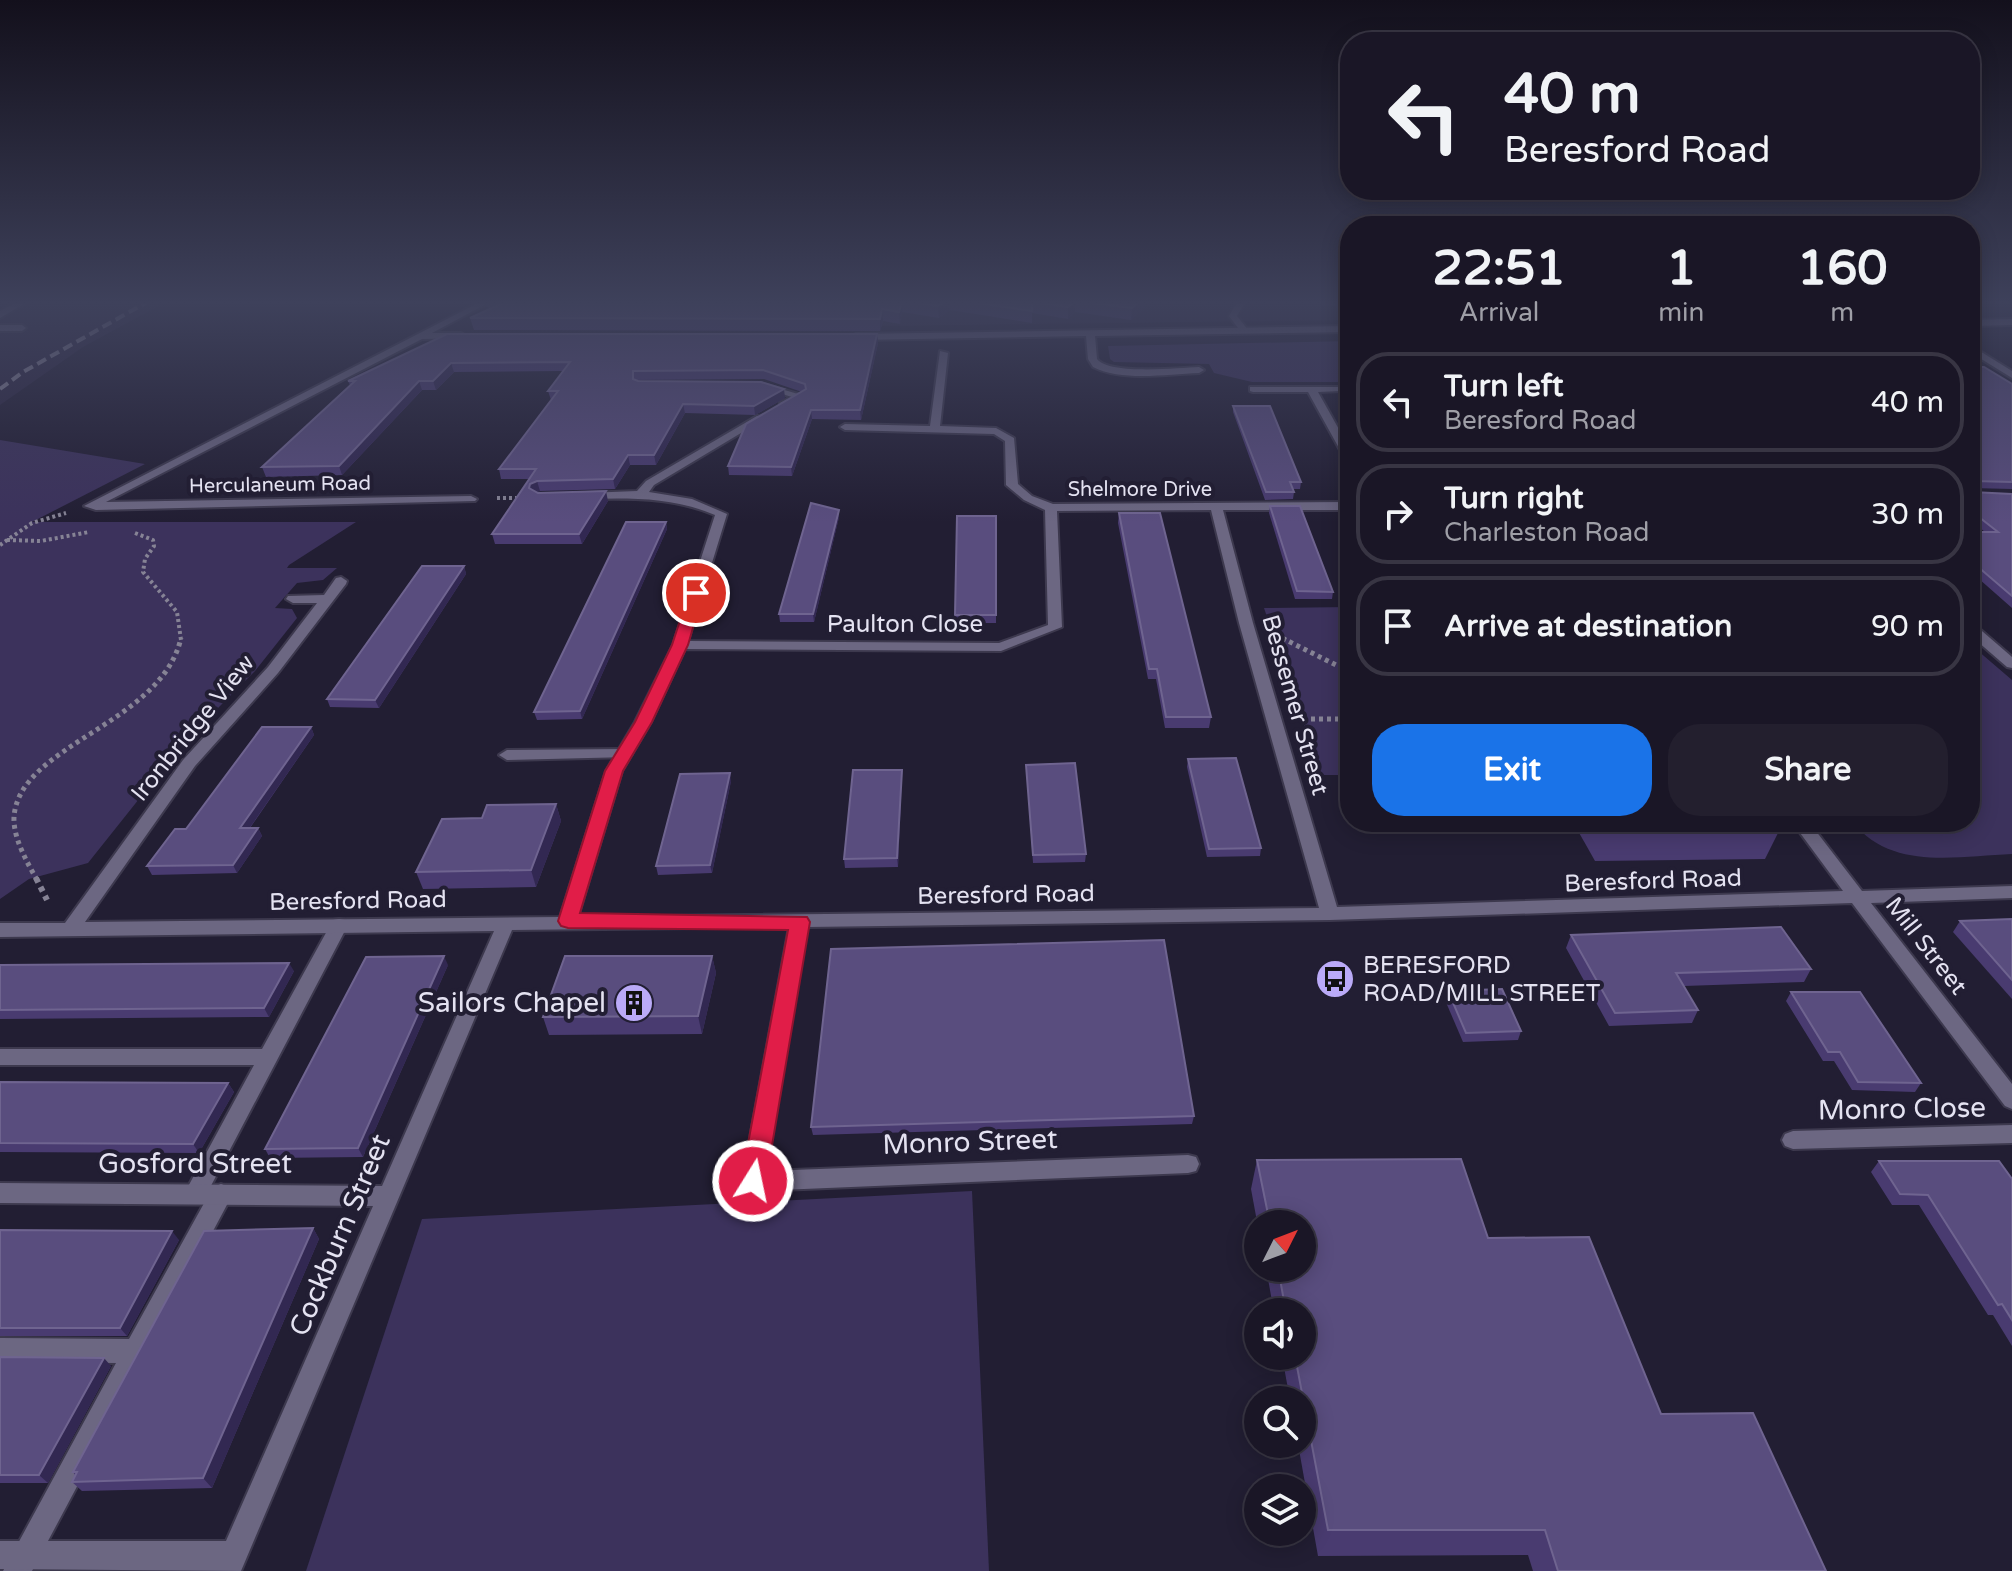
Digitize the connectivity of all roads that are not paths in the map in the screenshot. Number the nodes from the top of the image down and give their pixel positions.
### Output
1 (344, 375) edge
2 (941, 375) edge
3 (749, 385) edge
4 (1253, 389) dead end
5 (1338, 389) dead end
6 (1312, 390) junction
7 (845, 427) edge
8 (935, 428) junction
9 (1340, 441) edge
10 (641, 494) junction
11 (540, 497) edge
12 (471, 499) road end
13 (1340, 506) edge
14 (1051, 508) junction
15 (1217, 509) junction
16 (341, 581) dead end
17 (293, 599) dead end
18 (327, 599) junction
19 (1980, 637) edge
20 (680, 645) junction
21 (2012, 664) edge
22 (624, 754) junction
23 (507, 755) dead end
24 (1807, 832) edge
25 (2012, 892) edge
26 (1855, 897) junction
27 (1330, 914) junction
28 (568, 921) junction
29 (799, 922) junction
30 (506, 923) junction
31 (339, 925) junction
32 (71, 928) junction
33 (0, 930) edge
34 (0, 1057) edge
35 (267, 1057) junction
36 (2012, 1100) edge
37 (2012, 1134) edge
38 (1793, 1140) dead end
39 (1188, 1164) dead end
40 (0, 1193) edge
41 (195, 1194) junction
42 (221, 1194) junction
43 (390, 1196) junction
44 (0, 1350) edge
45 (136, 1351) junction
46 (14, 1560) edge
47 (230, 1563) edge

1 - 12 street, Herculaneum Road
2 - 8 street
3 - 10 street
4 - 6 street
5 - 6 street
6 - 9 street
7 - 8 street, Shelmore Drive
8 - 14 street, Shelmore Drive
10 - 11 street
10 - 20 street
13 - 15 street, Shelmore Drive
14 - 15 street, Shelmore Drive
14 - 20 street, Paulton Close
15 - 27 street, Bessemer Street
16 - 18 street, Ironbridge View
17 - 18 street
18 - 32 street, Ironbridge View
19 - 21 street
20 - 22 street
22 - 23 street
22 - 28 street
24 - 26 street, Mill Street
25 - 26 street, Beresford Road
26 - 27 street, Beresford Road
26 - 36 street, Mill Street
27 - 29 street, Beresford Road
28 - 29 street, Beresford Road
28 - 30 street, Beresford Road
29 - 39 street, Monro Street
30 - 31 street, Beresford Road
30 - 43 street, Cockburn Street
31 - 32 street, Beresford Road
31 - 35 street
32 - 33 street, Beresford Road
34 - 35 street
35 - 41 street
37 - 38 street, Monro Close
40 - 41 street, Gosford Street
41 - 42 street, Gosford Street
42 - 43 street, Gosford Street
42 - 45 street
43 - 47 street, Cockburn Street
44 - 45 street
45 - 46 street
46 - 47 street

